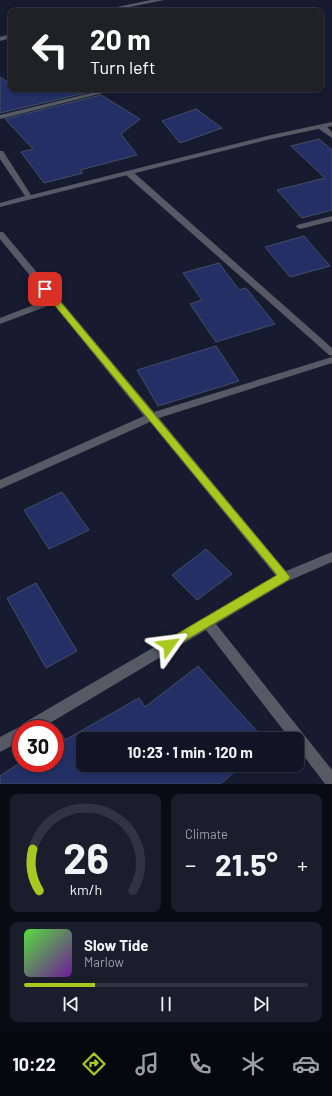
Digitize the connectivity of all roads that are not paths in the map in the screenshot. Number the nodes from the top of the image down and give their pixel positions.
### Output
1 (161, 0) edge
2 (117, 8) edge
3 (104, 92) edge
4 (0, 117) edge
5 (332, 124) edge
6 (322, 127) junction
7 (332, 136) edge
8 (0, 153) edge
9 (129, 173) junction
10 (29, 197) junction
11 (0, 205) edge
12 (332, 218) edge
13 (300, 227) dead end
14 (0, 234) edge
15 (54, 300) junction
16 (0, 321) edge
17 (332, 353) edge
18 (332, 360) edge
19 (151, 417) junction
20 (0, 485) edge
21 (332, 558) edge
22 (284, 577) junction
23 (207, 622) junction
24 (42, 720) edge
25 (12, 738) edge
26 (0, 745) edge
27 (332, 781) edge

1 - 2 street
3 - 4 street
5 - 6 street
6 - 7 street
6 - 9 street
8 - 10 street
9 - 10 street
9 - 17 street
10 - 11 street
12 - 13 street
14 - 15 street
15 - 16 street
15 - 19 street
18 - 19 street
19 - 20 street
19 - 22 street
21 - 22 street
22 - 23 street
23 - 24 street
23 - 27 street
25 - 26 street

